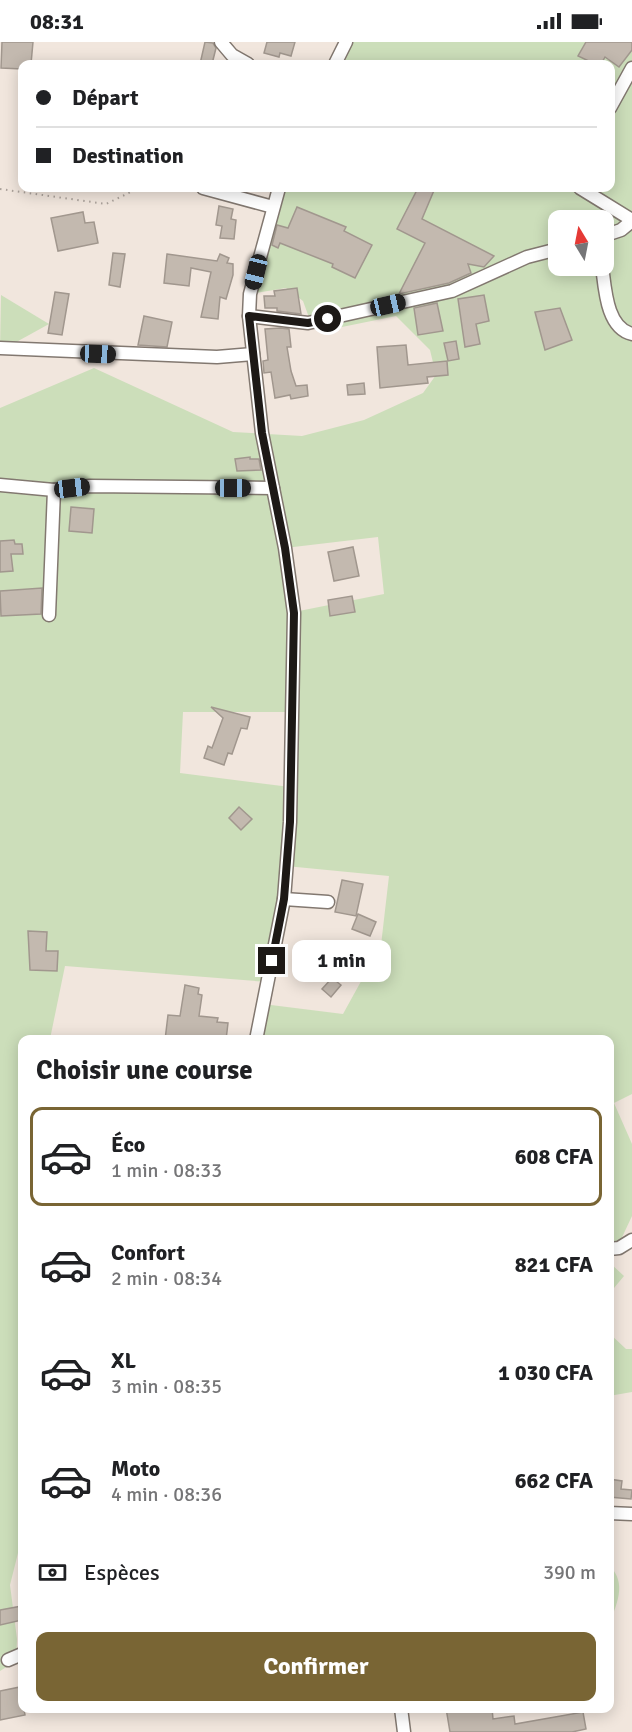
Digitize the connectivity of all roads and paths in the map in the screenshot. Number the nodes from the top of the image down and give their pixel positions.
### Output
1 (221, 42) edge
2 (346, 42) edge
3 (241, 60) edge
4 (337, 60) edge
5 (632, 68) edge
6 (615, 99) edge
7 (0, 189) edge
8 (18, 192) edge
9 (21, 192) edge
10 (130, 192) edge
11 (218, 192) edge
12 (278, 192) edge
13 (586, 192) edge
14 (273, 207) junction
15 (632, 220) edge
16 (614, 232) edge
17 (548, 252) edge
18 (603, 276) edge
19 (249, 316) junction
20 (632, 334) edge
21 (0, 348) edge
22 (253, 354) junction
23 (0, 485) edge
24 (273, 488) junction
25 (54, 490) junction
26 (49, 615) dead end
27 (284, 899) junction
28 (328, 902) dead end
29 (257, 1035) edge
30 (632, 1240) edge
31 (614, 1248) edge
32 (614, 1513) edge
33 (632, 1514) edge
34 (18, 1656) edge
35 (8, 1660) dead end
36 (402, 1713) edge
37 (404, 1732) edge

1 - 3 street
2 - 4 street
5 - 6 street
7 - 8 path
9 - 10 path
11 - 14 street
12 - 14 street
13 - 15 street
14 - 19 street
15 - 16 street
17 - 19 street
18 - 20 street
19 - 22 street
21 - 22 street
22 - 24 street
23 - 25 street
24 - 25 street
24 - 27 street
25 - 26 street
27 - 28 street
27 - 29 street
30 - 31 street
32 - 33 street
34 - 35 street
36 - 37 street

